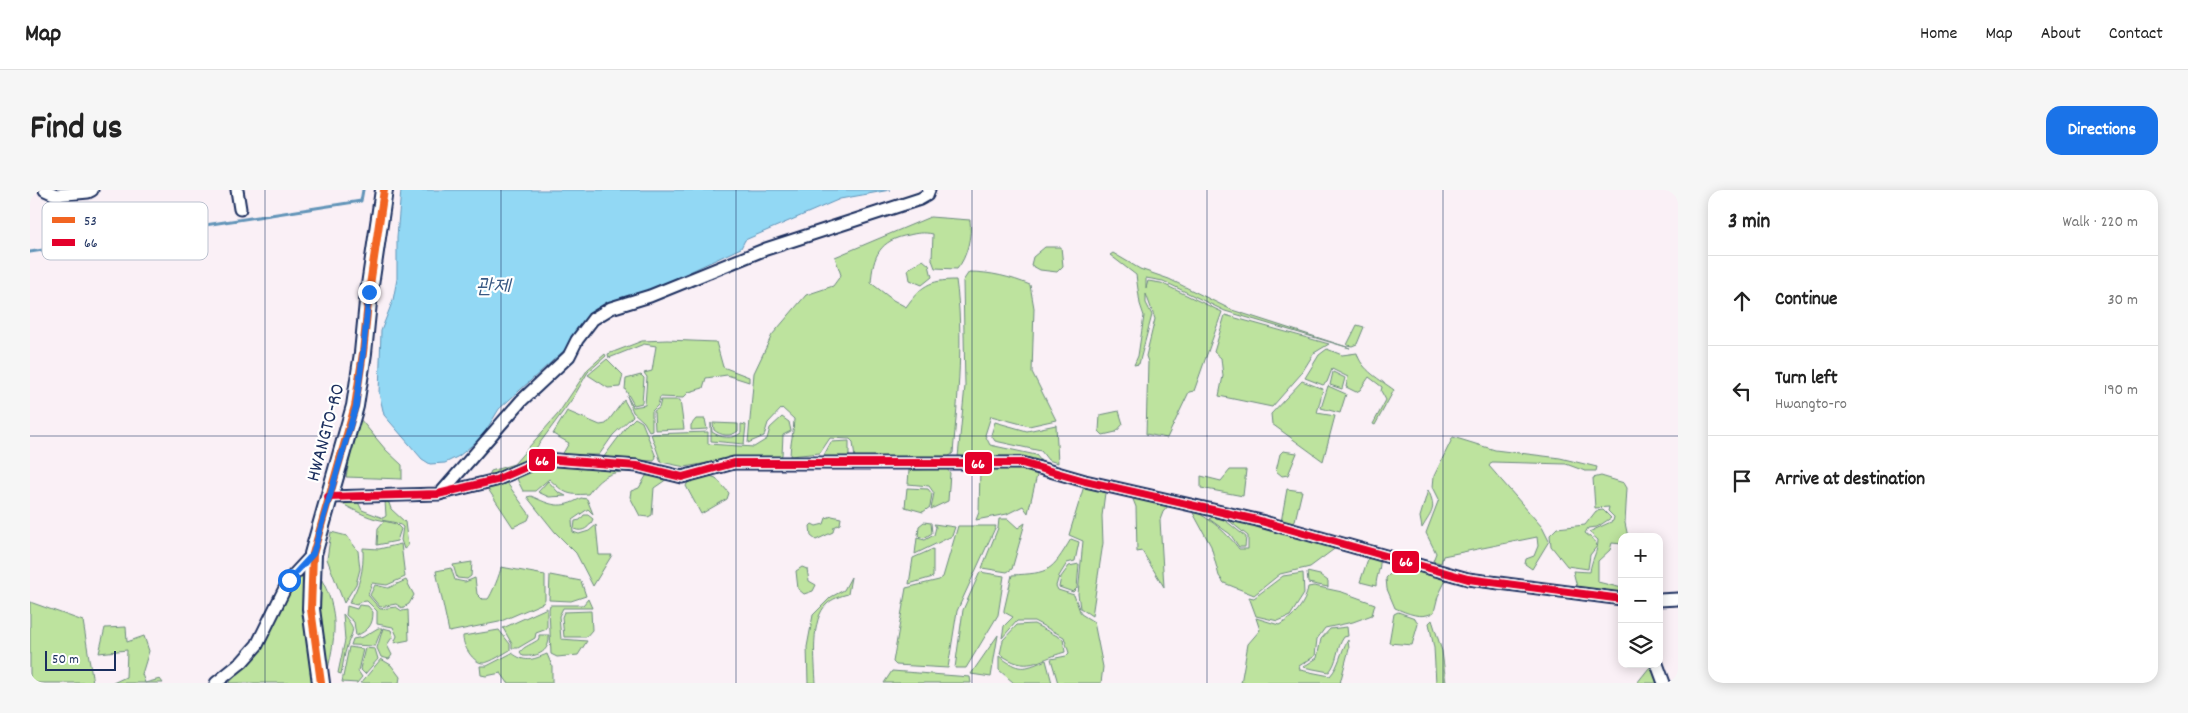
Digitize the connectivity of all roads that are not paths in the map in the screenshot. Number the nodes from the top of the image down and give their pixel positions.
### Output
1 (45, 190) edge
2 (92, 190) edge
3 (237, 190) edge
4 (384, 190) edge
5 (929, 190) edge
6 (240, 208) dead end
7 (440, 494) junction
8 (328, 497) junction
9 (313, 554) junction
10 (1618, 598) edge
11 (1678, 599) edge
12 (1663, 600) edge
13 (1658, 668) edge
14 (216, 683) edge
15 (321, 683) edge
16 (1664, 683) edge

1 - 2 street
3 - 6 street
4 - 8 main road, HWANGTO-RO
5 - 7 street
7 - 8 street
7 - 10 street
8 - 9 main road, HWANGTO-RO
9 - 14 street
9 - 15 main road, HWANGTO-RO
11 - 12 street
13 - 16 street

